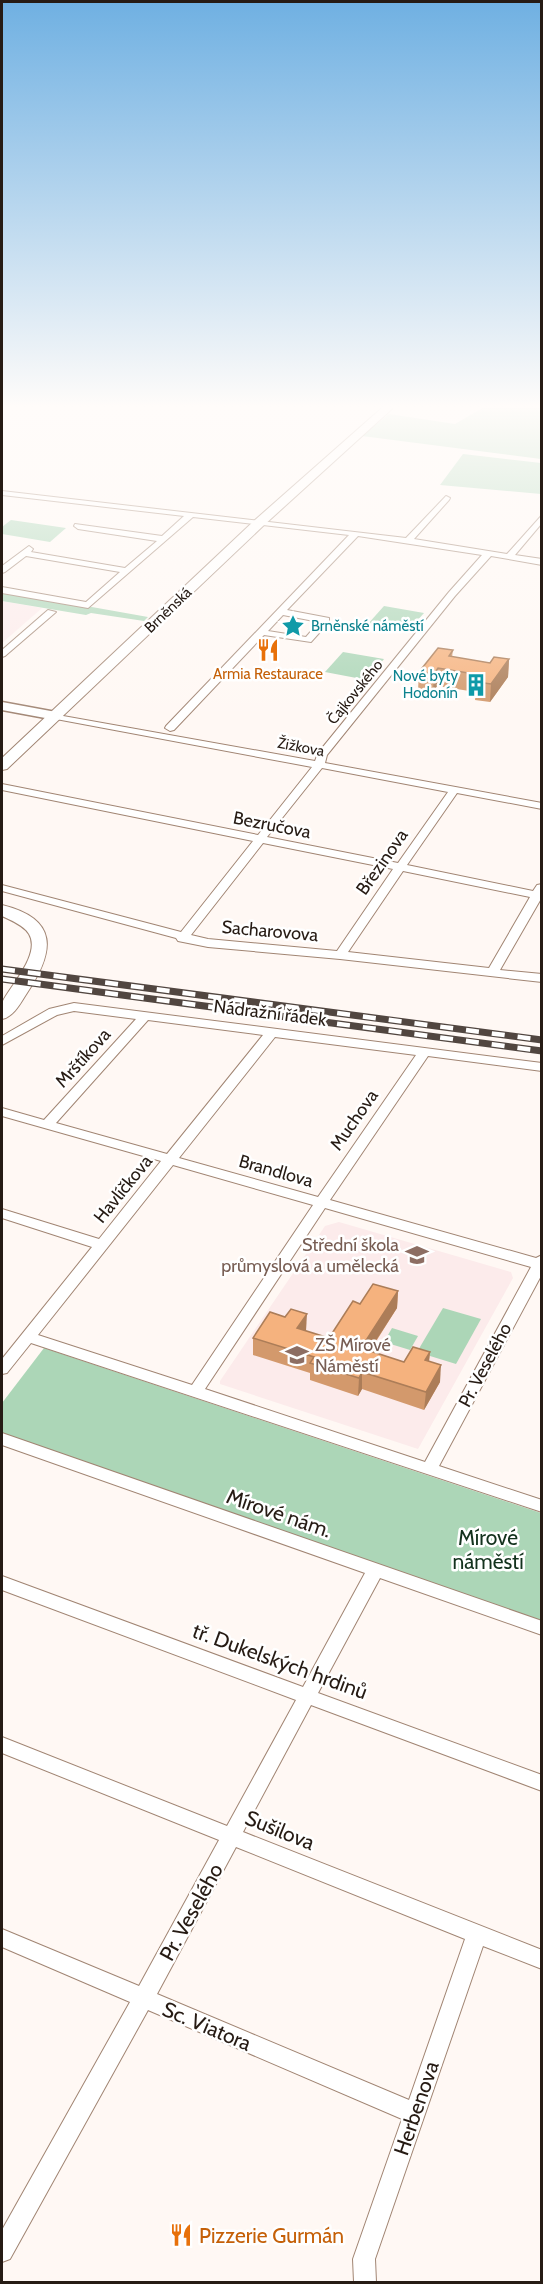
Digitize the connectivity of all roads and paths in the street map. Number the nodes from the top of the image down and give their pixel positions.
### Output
1 (178, 514) edge
2 (270, 514) edge
3 (432, 514) edge
4 (190, 515) junction
5 (542, 517) edge
6 (259, 524) junction
7 (78, 526) dead end
8 (356, 533) junction
9 (164, 539) junction
10 (408, 541) junction
11 (489, 553) junction
12 (509, 557) junction
13 (542, 562) edge
14 (2, 570) edge
15 (127, 571) junction
16 (2, 590) edge
17 (51, 612) dead end
18 (280, 612) junction
19 (260, 632) junction
20 (2, 654) edge
21 (2, 706) edge
22 (56, 716) junction
23 (170, 728) dead end
24 (319, 765) junction
25 (2, 766) edge
26 (2, 786) edge
27 (454, 790) junction
28 (542, 806) edge
29 (261, 840) junction
30 (401, 867) junction
31 (2, 888) edge
32 (539, 891) edge
33 (3, 911) edge
34 (182, 938) junction
35 (340, 955) junction
36 (493, 971) junction
37 (542, 978) edge
38 (2, 1014) edge
39 (146, 1015) junction
40 (273, 1031) junction
41 (2, 1041) edge
42 (425, 1052) junction
43 (542, 1067) edge
44 (2, 1112) edge
45 (48, 1125) junction
46 (171, 1160) junction
47 (321, 1203) junction
48 (2, 1213) edge
49 (103, 1245) junction
50 (541, 1263) edge
51 (28, 1337) junction
52 (2, 1369) edge
53 (195, 1392) junction
54 (2, 1439) edge
55 (429, 1470) junction
56 (542, 1506) edge
57 (375, 1571) junction
58 (2, 1583) edge
59 (542, 1628) edge
60 (308, 1696) junction
61 (2, 1744) edge
62 (542, 1783) edge
63 (232, 1837) junction
64 (477, 1934) junction
65 (2, 1938) edge
66 (542, 1960) edge
67 (143, 1999) junction
68 (414, 2113) junction
69 (2, 2251) edge
70 (365, 2283) edge

1 - 4 street
2 - 6 main road, Brněnská
3 - 10 street
4 - 6 street
4 - 9 street
5 - 12 street
6 - 8 street
6 - 22 main road, Brněnská
7 - 9 street
8 - 10 street
8 - 18 street
9 - 15 street
10 - 11 street
11 - 12 street
11 - 24 street, Čajkovského
12 - 13 street
14 - 15 street
15 - 16 street
17 - 20 street
18 - 19 street
18 - 19 street
19 - 23 street
21 - 22 street
22 - 24 street, Žižkova
22 - 25 main road, Brněnská
24 - 27 street, Žižkova
24 - 29 street, Čajkovského
26 - 29 street, Bezručova
27 - 28 street, Žižkova
27 - 30 street, Březinova
29 - 30 street, Bezručova
29 - 34 street, Čajkovského
30 - 32 street, Bezručova
30 - 35 street, Březinova
31 - 34 street, Sacharovova
32 - 36 street
33 - 38 main road
34 - 35 street, Sacharovova
35 - 36 street, Sacharovova
36 - 37 street, Sacharovova
39 - 40 street, Nádražní řádek
39 - 41 street, Nádražní řádek
39 - 45 street, Mrštíkova
40 - 42 street, Nádražní řádek
40 - 46 street, Havlíčkova
42 - 43 street, Nádražní řádek
42 - 47 street, Muchova
44 - 45 street, Brandlova
45 - 46 street, Brandlova
46 - 47 street, Brandlova
46 - 49 street, Havlíčkova
47 - 50 street, Brandlova
47 - 53 street, Muchova
48 - 49 street
49 - 51 street, Havlíčkova
50 - 55 street, Pr. Veselého
51 - 52 street, Havlíčkova
51 - 53 street
53 - 55 street
54 - 57 street, Mírové nám.
55 - 56 street
57 - 59 street, Mírové nám.
57 - 60 street, Pr. Veselého
58 - 60 street, tř. Dukelských hrdinů
60 - 62 street, tř. Dukelských hrdinů
60 - 63 street, Pr. Veselého
61 - 63 street, Sušilova
63 - 64 street, Sušilova
63 - 67 street, Pr. Veselého
64 - 66 street, Sušilova
64 - 68 street, Herbenova
65 - 67 street, Sc. Viatora
67 - 68 street, Sc. Viatora
67 - 69 street, Pr. Veselého
68 - 70 street, Herbenova

